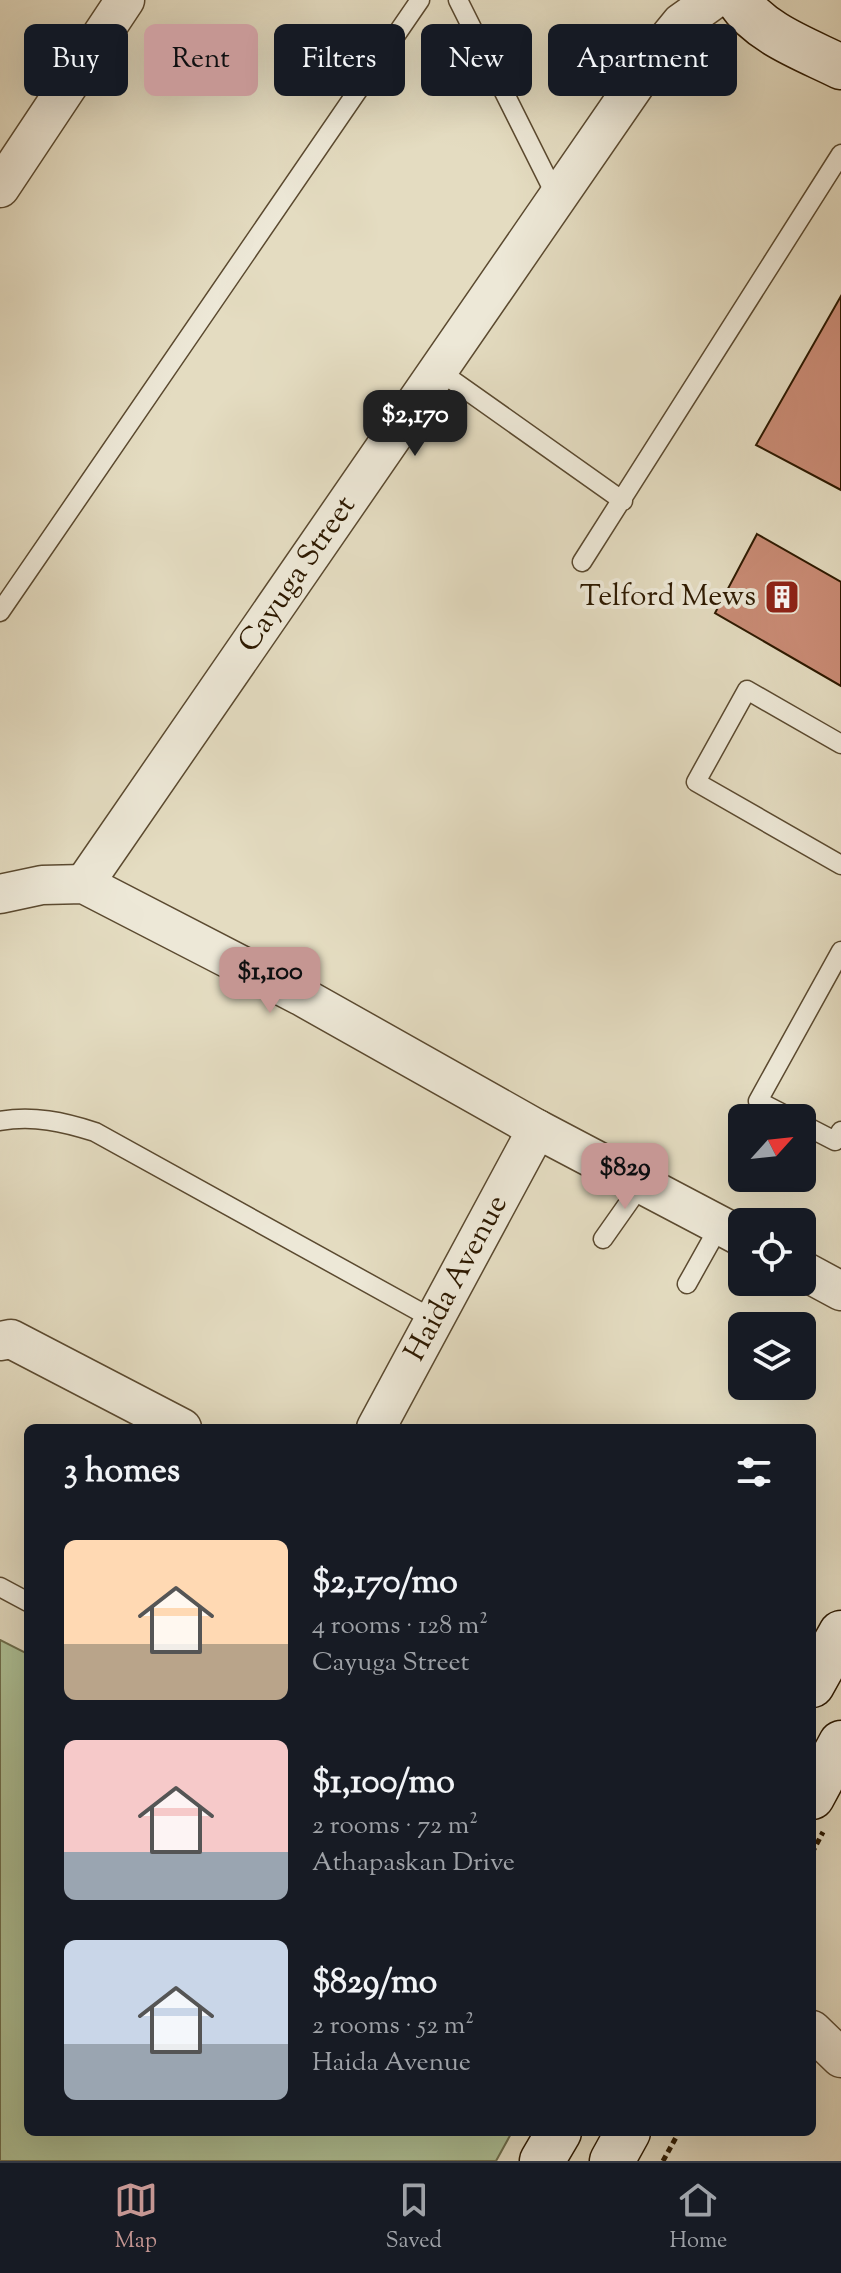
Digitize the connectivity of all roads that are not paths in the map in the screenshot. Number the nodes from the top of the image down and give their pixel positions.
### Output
1 (125, 0) edge
2 (420, 0) edge
3 (458, 0) edge
4 (713, 0) edge
5 (738, 0) edge
6 (841, 67) edge
7 (841, 154) edge
8 (0, 188) edge
9 (557, 198) junction
10 (438, 370) junction
11 (623, 501) junction
12 (582, 562) dead end
13 (0, 612) edge
14 (841, 744) edge
15 (841, 865) edge
16 (84, 884) junction
17 (0, 894) edge
18 (841, 951) edge
19 (764, 1104) edge
20 (0, 1121) edge
21 (537, 1129) junction
22 (816, 1131) edge
23 (841, 1131) edge
24 (641, 1185) junction
25 (728, 1229) edge
26 (728, 1235) edge
27 (603, 1239) dead end
28 (816, 1278) edge
29 (687, 1284) dead end
30 (841, 1291) edge
31 (433, 1319) junction
32 (0, 1341) edge
33 (174, 1424) edge
34 (378, 1424) edge
35 (0, 1587) edge
36 (24, 1600) edge
37 (841, 1633) edge
38 (816, 1678) edge
39 (841, 1743) edge
40 (816, 1790) edge
41 (816, 2034) edge
42 (841, 2058) edge
43 (557, 2136) edge
44 (626, 2136) edge
45 (542, 2161) edge
46 (612, 2161) edge

1 - 8 street
2 - 13 lane
3 - 9 lane
4 - 9 street, Cayuga Street
5 - 6 main road
7 - 11 lane
9 - 10 street, Cayuga Street
10 - 11 lane
10 - 16 street, Cayuga Street
11 - 12 lane
14 - 15 lane
16 - 17 street
16 - 21 street
18 - 19 lane
20 - 31 lane
21 - 24 street
21 - 31 street, Haida Avenue
22 - 23 lane
24 - 25 street
24 - 27 lane
26 - 29 lane
28 - 30 street
31 - 34 street, Haida Avenue
32 - 33 street
35 - 36 lane
37 - 38 main road
39 - 40 main road
41 - 42 street
43 - 45 main road
44 - 46 main road

